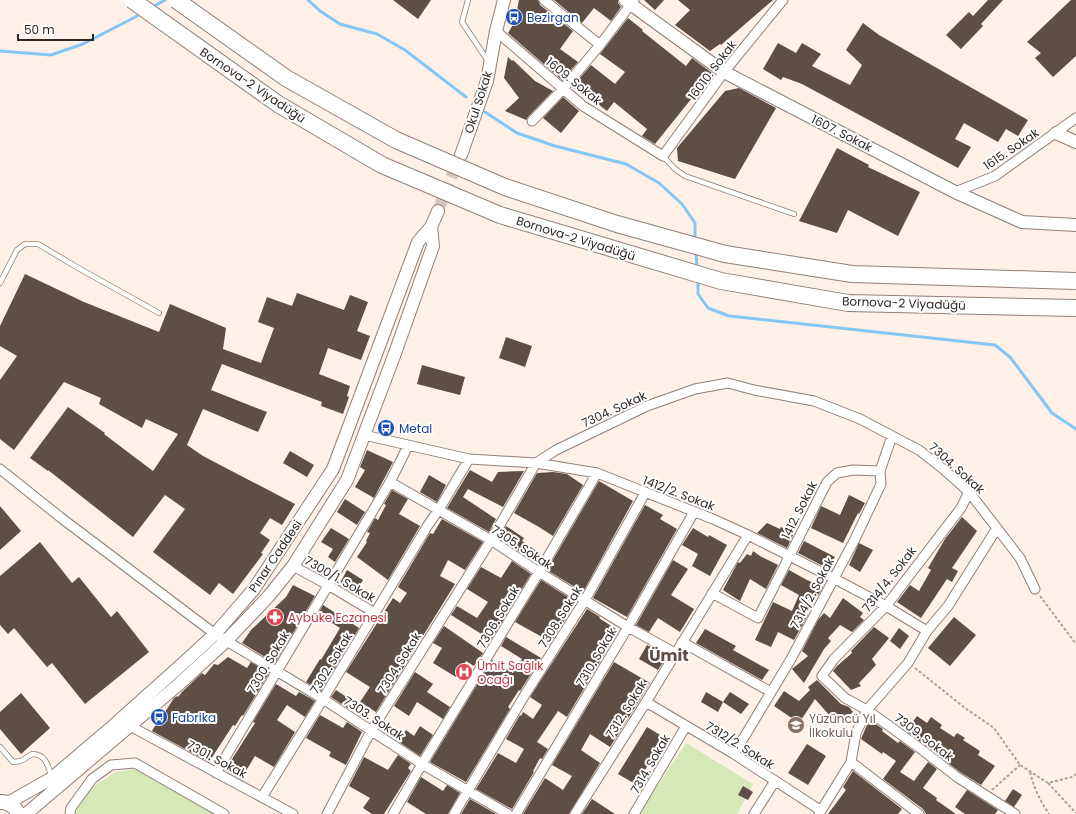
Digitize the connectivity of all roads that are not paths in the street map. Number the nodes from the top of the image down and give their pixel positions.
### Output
1 (132, 0) edge
2 (176, 0) edge
3 (468, 0) edge
4 (504, 0) edge
5 (544, 0) edge
6 (782, 0) edge
7 (630, 1) edge
8 (496, 31) junction
9 (600, 45) junction
10 (490, 65) junction
11 (724, 72) junction
12 (562, 90) junction
13 (1076, 118) edge
14 (532, 121) dead end
15 (1056, 133) junction
16 (1076, 142) edge
17 (461, 155) tunnel mouth
18 (663, 156) junction
19 (956, 192) junction
20 (438, 211) tunnel mouth
21 (794, 214) dead end
22 (1076, 225) edge
23 (432, 227) junction
24 (1076, 281) edge
25 (0, 283) edge
26 (1076, 308) edge
27 (159, 313) dead end
28 (364, 435) junction
29 (892, 436) junction
30 (408, 446) junction
31 (469, 459) junction
32 (536, 463) junction
33 (0, 469) edge
34 (880, 471) junction
35 (597, 473) junction
36 (390, 482) junction
37 (969, 492) junction
38 (645, 493) junction
39 (438, 511) junction
40 (694, 512) junction
41 (997, 528) junction
42 (748, 535) junction
43 (491, 540) junction
44 (789, 556) junction
45 (293, 566) junction
46 (539, 572) junction
47 (835, 579) junction
48 (328, 585) junction
49 (1035, 589) road end
50 (712, 593) junction
51 (585, 600) junction
52 (886, 606) junction
53 (375, 613) junction
54 (628, 627) junction
55 (927, 631) junction
56 (215, 634) junction
57 (226, 641) junction
58 (682, 642) junction
59 (675, 653) junction
60 (276, 672) junction
61 (822, 676) joint
62 (771, 692) junction
63 (323, 699) junction
64 (646, 702) junction
65 (867, 710) junction
66 (127, 722) junction
67 (686, 726) junction
68 (371, 731) junction
69 (0, 747) edge
70 (734, 754) junction
71 (851, 762) junction
72 (422, 764) junction
73 (216, 773) junction
74 (52, 778) junction
75 (774, 780) junction
76 (468, 790) junction
77 (262, 797) junction
78 (3, 801) edge
79 (908, 811) edge
80 (820, 813) edge
81 (18, 814) edge
82 (26, 814) edge
83 (70, 814) edge
84 (224, 814) edge
85 (293, 814) edge
86 (327, 814) edge
87 (393, 814) edge
88 (454, 814) edge
89 (508, 814) edge
90 (516, 814) edge
91 (575, 814) edge
92 (634, 814) edge
93 (754, 814) edge
94 (919, 814) edge
95 (1015, 814) edge

1 - 26 highway, Bornova-2 Viyadüğü, bridge
2 - 24 highway, Bornova-2 Viyadüğü, bridge
3 - 10 lane
4 - 8 main road, Okul Sokak
5 - 9 street
6 - 11 street, 16010. Sokak
7 - 9 street
7 - 11 main road, 1607. Sokak
8 - 10 main road, Okul Sokak
8 - 12 street, 1609. Sokak
9 - 12 street
10 - 17 main road, Okul Sokak
11 - 18 street, 16010. Sokak
11 - 19 main road, 1607. Sokak
12 - 14 street
12 - 18 street, 1609. Sokak
13 - 15 street, 1615. Sokak
15 - 16 main road
15 - 19 street, 1615. Sokak
18 - 21 lane
19 - 22 main road, 1607. Sokak
20 - 23 main road, Pınar Caddesi
23 - 28 main road, Pınar Caddesi
23 - 56 main road, Pınar Caddesi
25 - 27 lane
28 - 30 street, 1412/2. Sokak
28 - 45 main road, Pınar Caddesi
29 - 32 street, 7304. Sokak
29 - 34 street, 7314/2. Sokak
29 - 37 street, 7304. Sokak
30 - 31 street, 1412/2. Sokak
30 - 36 street
31 - 32 street, 1412/2. Sokak
31 - 39 street, 7302. Sokak
32 - 35 street, 1412/2. Sokak
32 - 43 street, 7304. Sokak
33 - 56 street, 7303. Sokak
34 - 44 street, 1412. Sokak
34 - 47 street, 7314/2. Sokak
35 - 38 street, 1412/2. Sokak
35 - 46 street, 7306. Sokak
36 - 39 street, 7305. Sokak
36 - 48 street, 7300. Sokak
37 - 41 street, 7304. Sokak
37 - 52 street, 7314/4. Sokak
38 - 40 street, 1412/2. Sokak
38 - 51 street, 7308. Sokak
39 - 43 street, 7305. Sokak
39 - 53 street, 7302. Sokak
40 - 42 street, 1412/2. Sokak
40 - 54 street, 7310. Sokak
41 - 49 street, 7304. Sokak
41 - 55 street
42 - 44 street, 1412/2. Sokak
42 - 50 street, 7312. Sokak
43 - 46 street, 7305. Sokak
43 - 68 street, 7304. Sokak
44 - 47 street, 1412/2. Sokak
44 - 50 street, 1412. Sokak
45 - 48 street, 7300/1. Sokak
45 - 57 main road, Pınar Caddesi
46 - 51 street, 7305. Sokak
46 - 72 street, 7306. Sokak
47 - 52 street, 1412/2. Sokak
47 - 62 street, 7314/2. Sokak
48 - 53 street, 7300/1. Sokak
48 - 60 street, 7300. Sokak
50 - 58 street, 7312. Sokak
51 - 54 street, 7305. Sokak
51 - 76 street, 7308. Sokak
52 - 55 street, 1412/2. Sokak
52 - 61 street, 7314/4. Sokak
53 - 63 street, 7302. Sokak
54 - 59 street, 7305. Sokak
54 - 90 street, 7310. Sokak
55 - 65 street
56 - 57 street, 7303. Sokak
56 - 66 main road, Pınar Caddesi
57 - 60 street, 7303. Sokak
57 - 66 main road, Pınar Caddesi
58 - 59 street, 7312. Sokak
58 - 62 street
59 - 64 street, 7312. Sokak
60 - 63 street, 7303. Sokak
60 - 73 street, 7300. Sokak
61 - 65 street, 7309. Sokak
62 - 70 street, 7314/2. Sokak
63 - 68 street, 7303. Sokak
63 - 77 street, 7302. Sokak
64 - 67 street, 7312/2. Sokak
64 - 91 street, 7312. Sokak
65 - 71 street
65 - 95 street, 7309. Sokak
66 - 73 street, 7301. Sokak
66 - 74 main road, Pınar Caddesi
66 - 82 main road
67 - 70 street, 7312/2. Sokak
67 - 92 street, 7314. Sokak
68 - 72 street, 7303. Sokak
68 - 86 street, 7304. Sokak
69 - 74 lane
70 - 75 street, 7312/2. Sokak
71 - 79 street
71 - 80 street
72 - 76 street, 7303. Sokak
72 - 87 street, 7306. Sokak
73 - 77 street, 7301. Sokak
74 - 78 main road, Pınar Caddesi
75 - 80 street, 7312/2. Sokak
75 - 93 street
76 - 88 street, 7308. Sokak
76 - 89 street, 7303. Sokak
77 - 85 street, 7301. Sokak
78 - 81 main road
79 - 94 street
83 - 84 street

